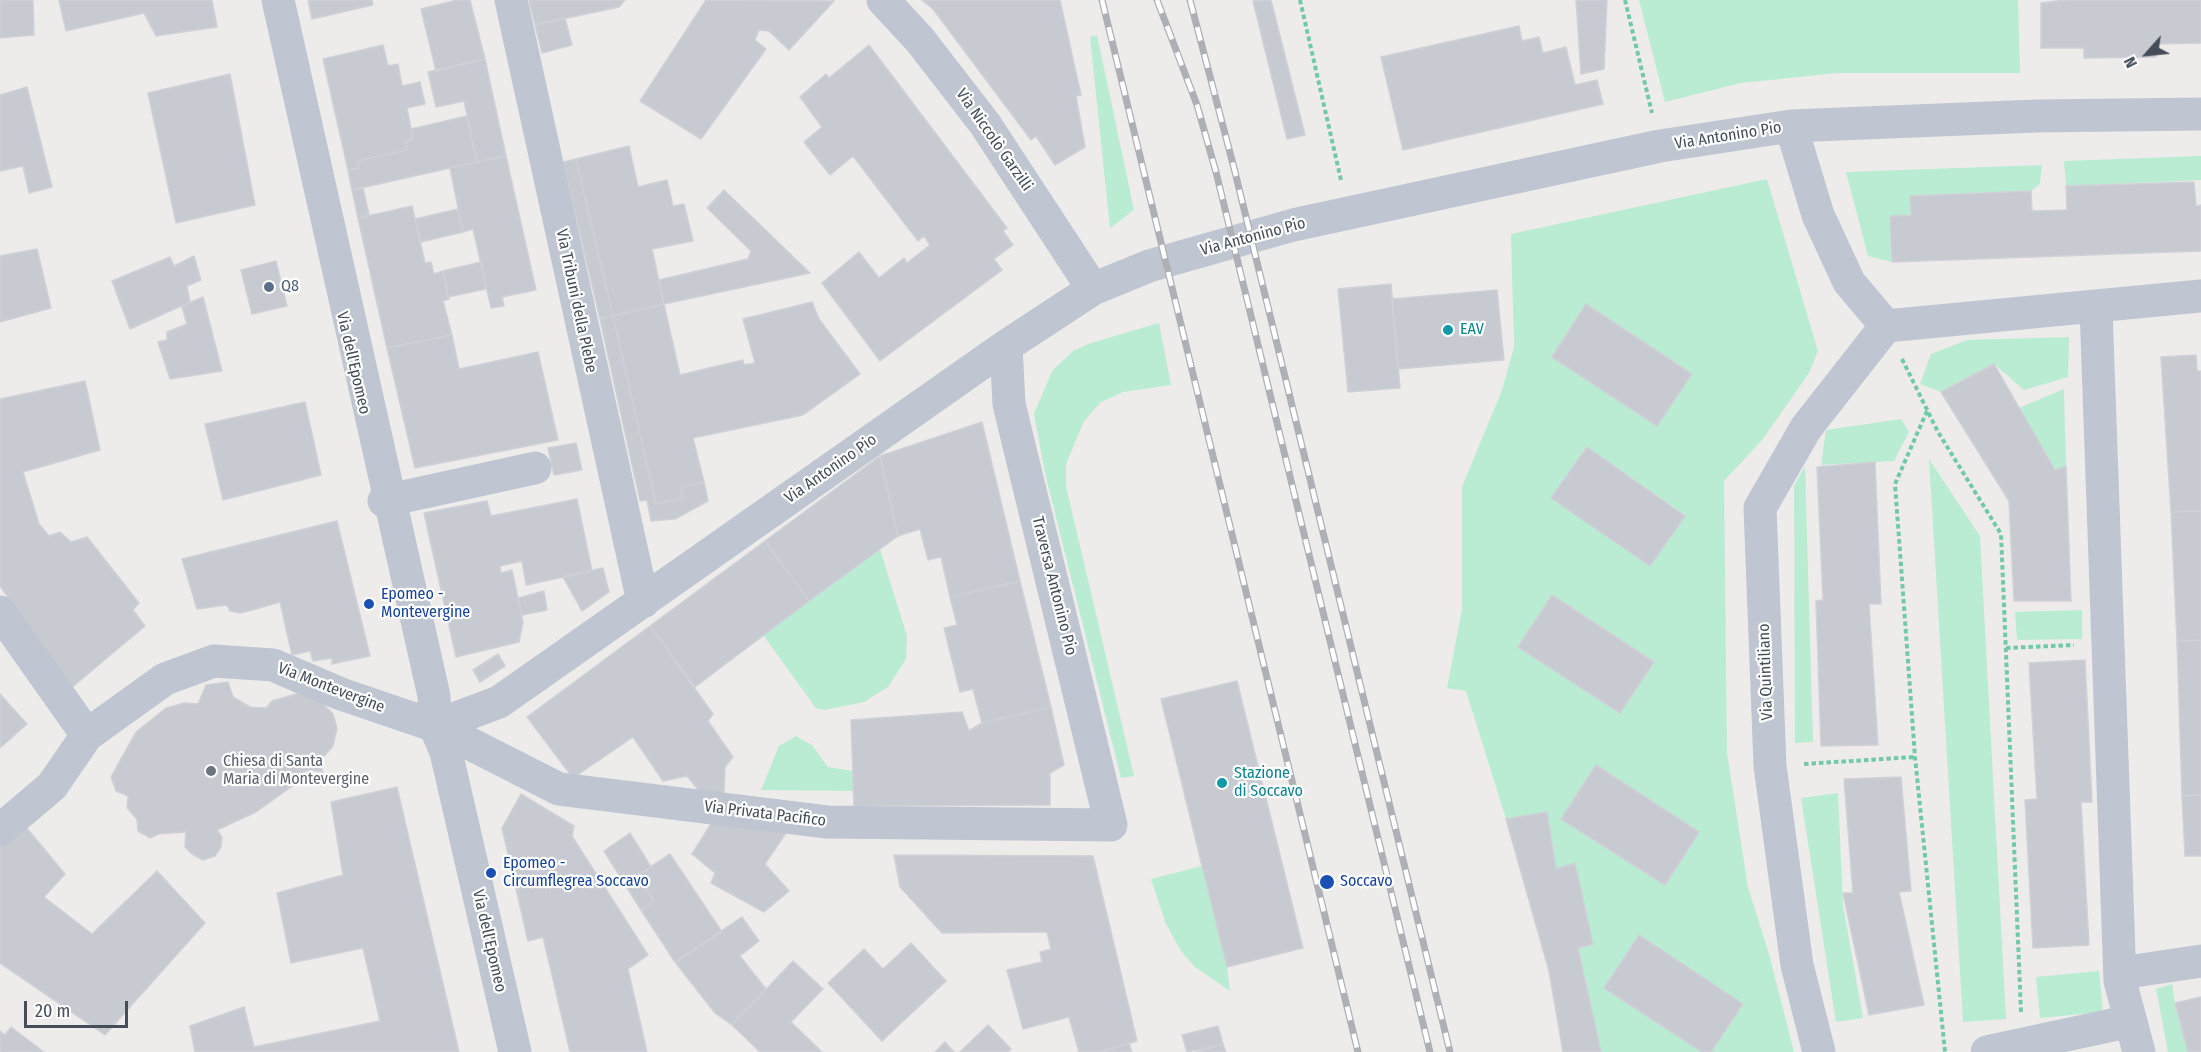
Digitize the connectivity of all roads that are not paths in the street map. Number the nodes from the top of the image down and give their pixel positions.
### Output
1 (270, 0) edge
2 (278, 0) edge
3 (511, 0) edge
4 (883, 0) edge
5 (2201, 114) edge
6 (1791, 126) junction
7 (1094, 289) junction
8 (2201, 296) edge
9 (2096, 308) junction
10 (1886, 326) junction
11 (1006, 346) junction
12 (535, 468) dead end
13 (388, 500) junction
14 (643, 602) junction
15 (0, 612) edge
16 (435, 726) junction
17 (87, 735) junction
18 (1111, 825) joint
19 (0, 830) edge
20 (2201, 961) edge
21 (2121, 973) junction
22 (2135, 1036) edge
23 (506, 1052) edge
24 (515, 1052) edge
25 (1819, 1052) edge
26 (1987, 1052) edge

1 - 13 street, Via dell'Epomeo
2 - 13 street, Via dell'Epomeo
3 - 14 street, Via Tribuni della Plebe
4 - 7 street, Via Niccolò Garzilli
5 - 6 street, Via Antonino Pio
6 - 7 street, Via Antonino Pio
6 - 10 street
7 - 11 street, Via Antonino Pio
8 - 9 street
9 - 10 street
9 - 21 street
10 - 25 street, Via Quintiliano
11 - 14 street, Via Antonino Pio
11 - 18 street, Traversa Antonino Pio
12 - 13 street
13 - 16 street, Via dell'Epomeo
14 - 16 street, Via Antonino Pio
15 - 17 street
16 - 17 street, Via Montevergine
16 - 18 street, Via Privata Pacifico
16 - 23 street, Via dell'Epomeo
16 - 24 street, Via dell'Epomeo
17 - 19 street, Via Montevergine
20 - 21 street
21 - 22 street
22 - 26 street

